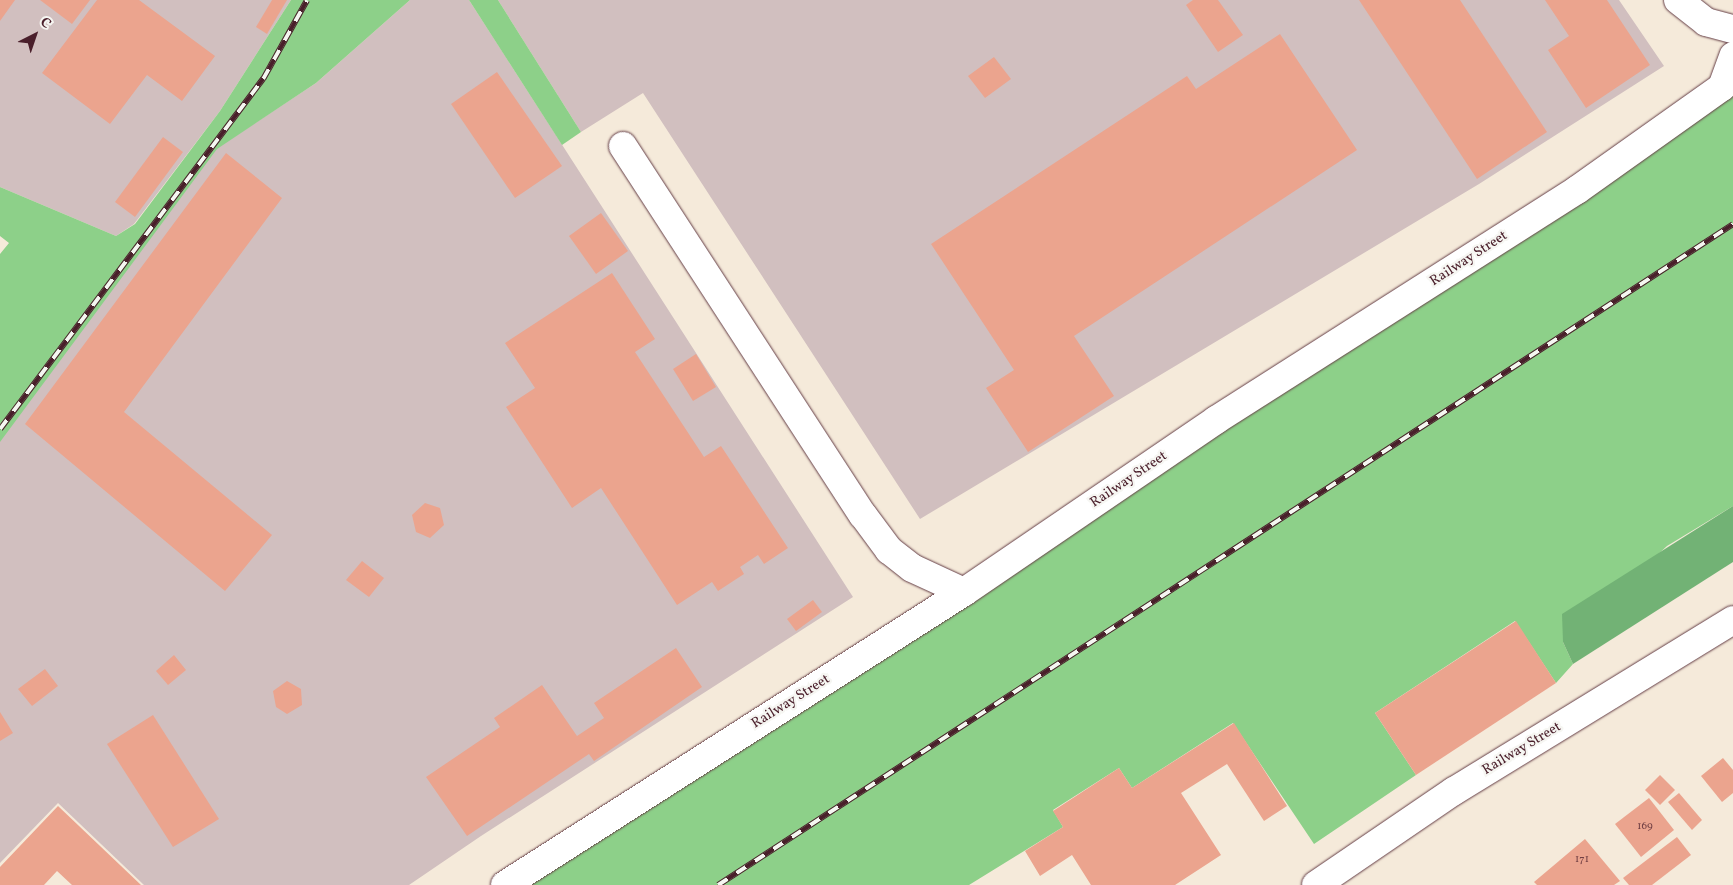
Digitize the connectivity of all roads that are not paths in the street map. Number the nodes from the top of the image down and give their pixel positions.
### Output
1 (1678, 0) edge
2 (1733, 29) edge
3 (1733, 56) edge
4 (623, 146) dead end
5 (964, 592) junction
6 (1733, 620) edge
7 (504, 885) edge
8 (1316, 885) edge

1 - 2 street
3 - 5 street, Railway Street
4 - 5 street
5 - 7 street, Railway Street
6 - 8 street, Railway Street

